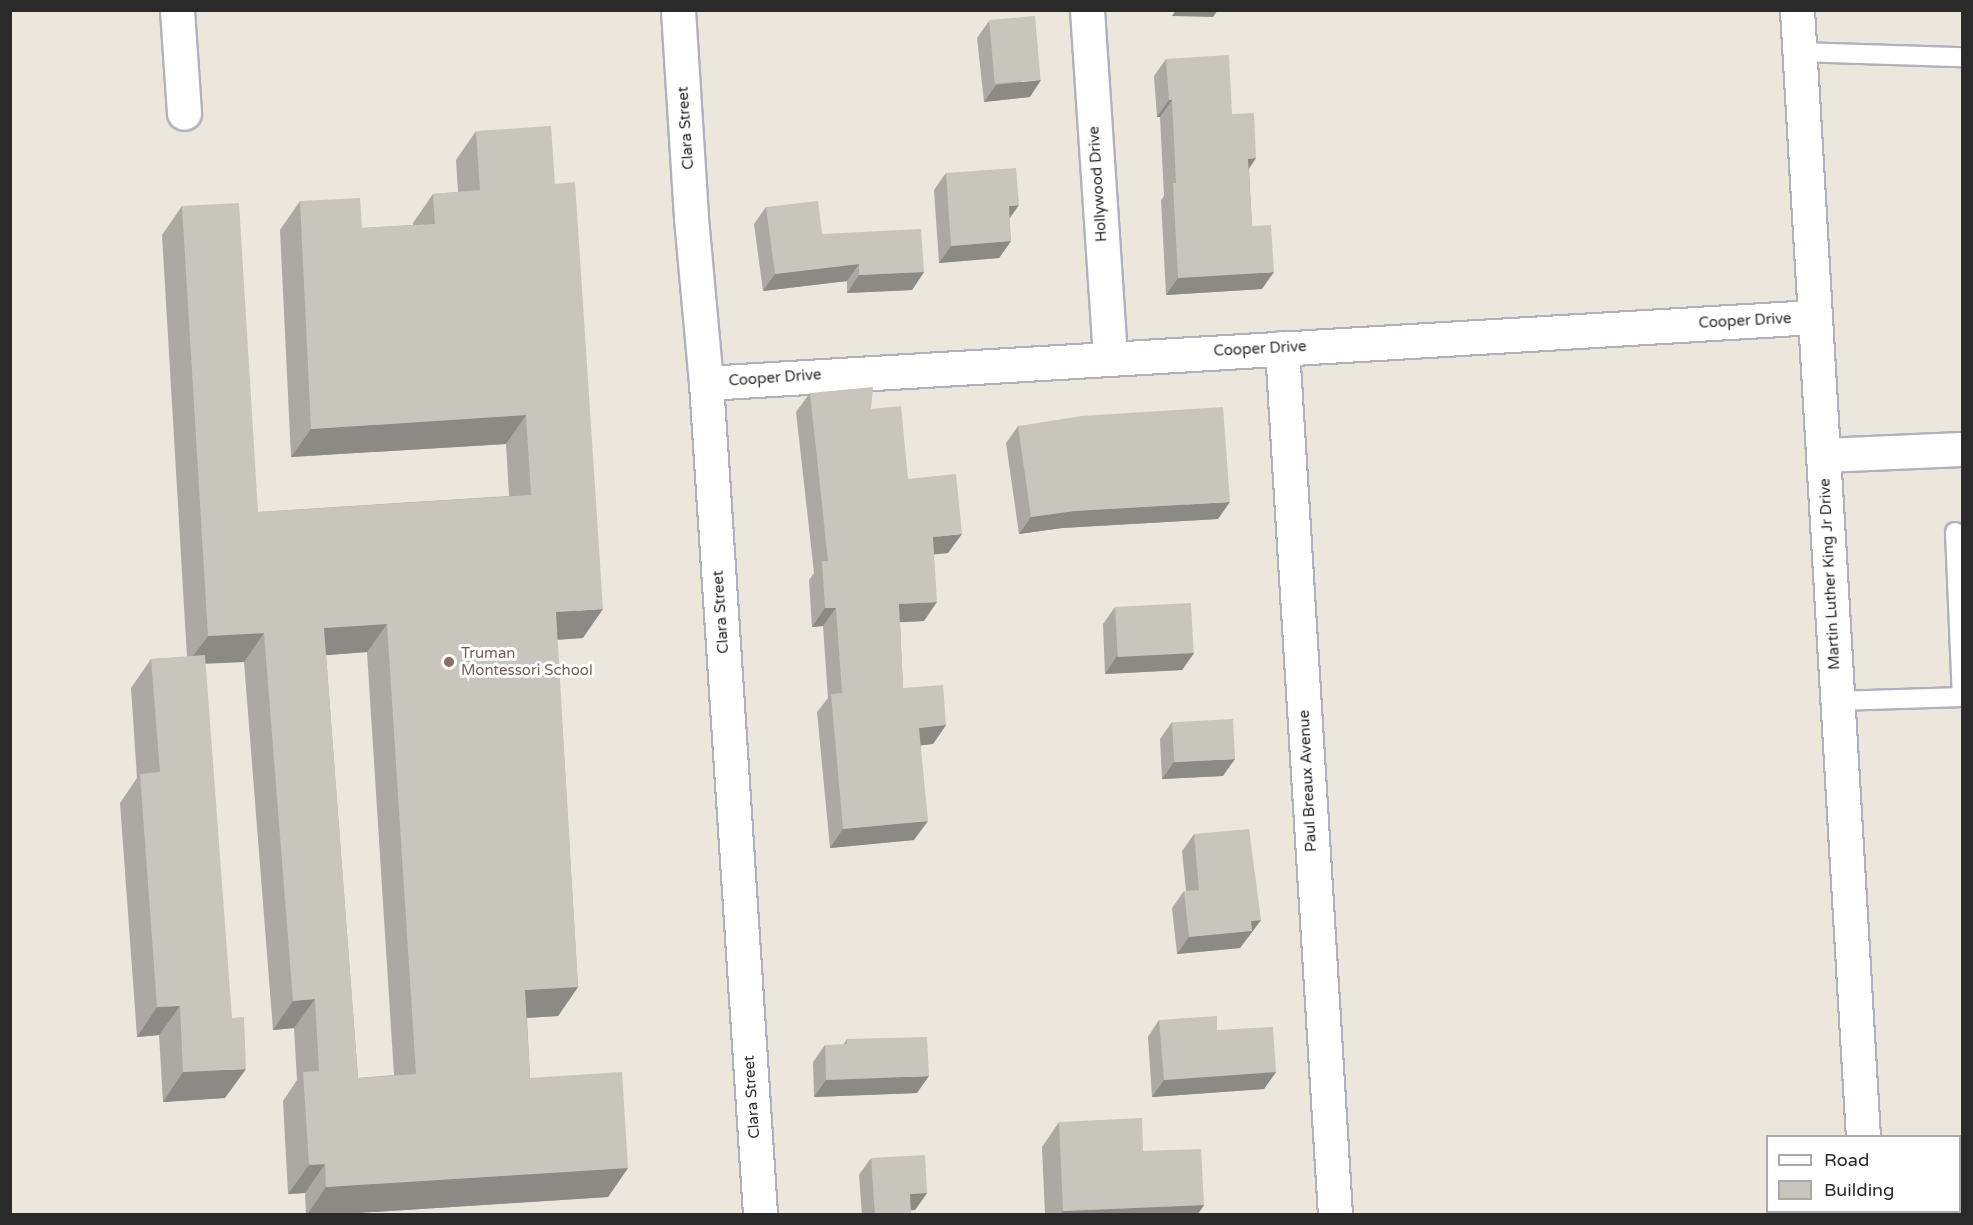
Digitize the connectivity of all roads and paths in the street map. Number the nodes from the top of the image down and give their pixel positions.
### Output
1 (177, 10) edge
2 (678, 10) edge
3 (1087, 10) edge
4 (1797, 10) edge
5 (1799, 52) junction
6 (1962, 57) edge
7 (184, 113) dead end
8 (1814, 317) junction
9 (1282, 348) junction
10 (1110, 357) junction
11 (706, 383) junction
12 (1962, 449) edge
13 (1823, 455) junction
14 (1954, 532) dead end
15 (1962, 697) edge
16 (1837, 701) junction
17 (1863, 1135) edge
18 (760, 1215) edge
19 (1335, 1215) edge

1 - 7 street
2 - 11 street, Clara Street
3 - 10 street, Hollywood Drive
4 - 5 street, Martin Luther King Jr Drive
5 - 6 lane
5 - 8 street, Martin Luther King Jr Drive
8 - 9 street, Cooper Drive
8 - 13 street, Martin Luther King Jr Drive
9 - 10 street, Cooper Drive
9 - 19 street, Paul Breaux Avenue
10 - 11 street, Cooper Drive
11 - 18 street, Clara Street
12 - 13 street
13 - 16 street, Martin Luther King Jr Drive
14 - 15 lane
15 - 16 lane
16 - 17 street, Martin Luther King Jr Drive

